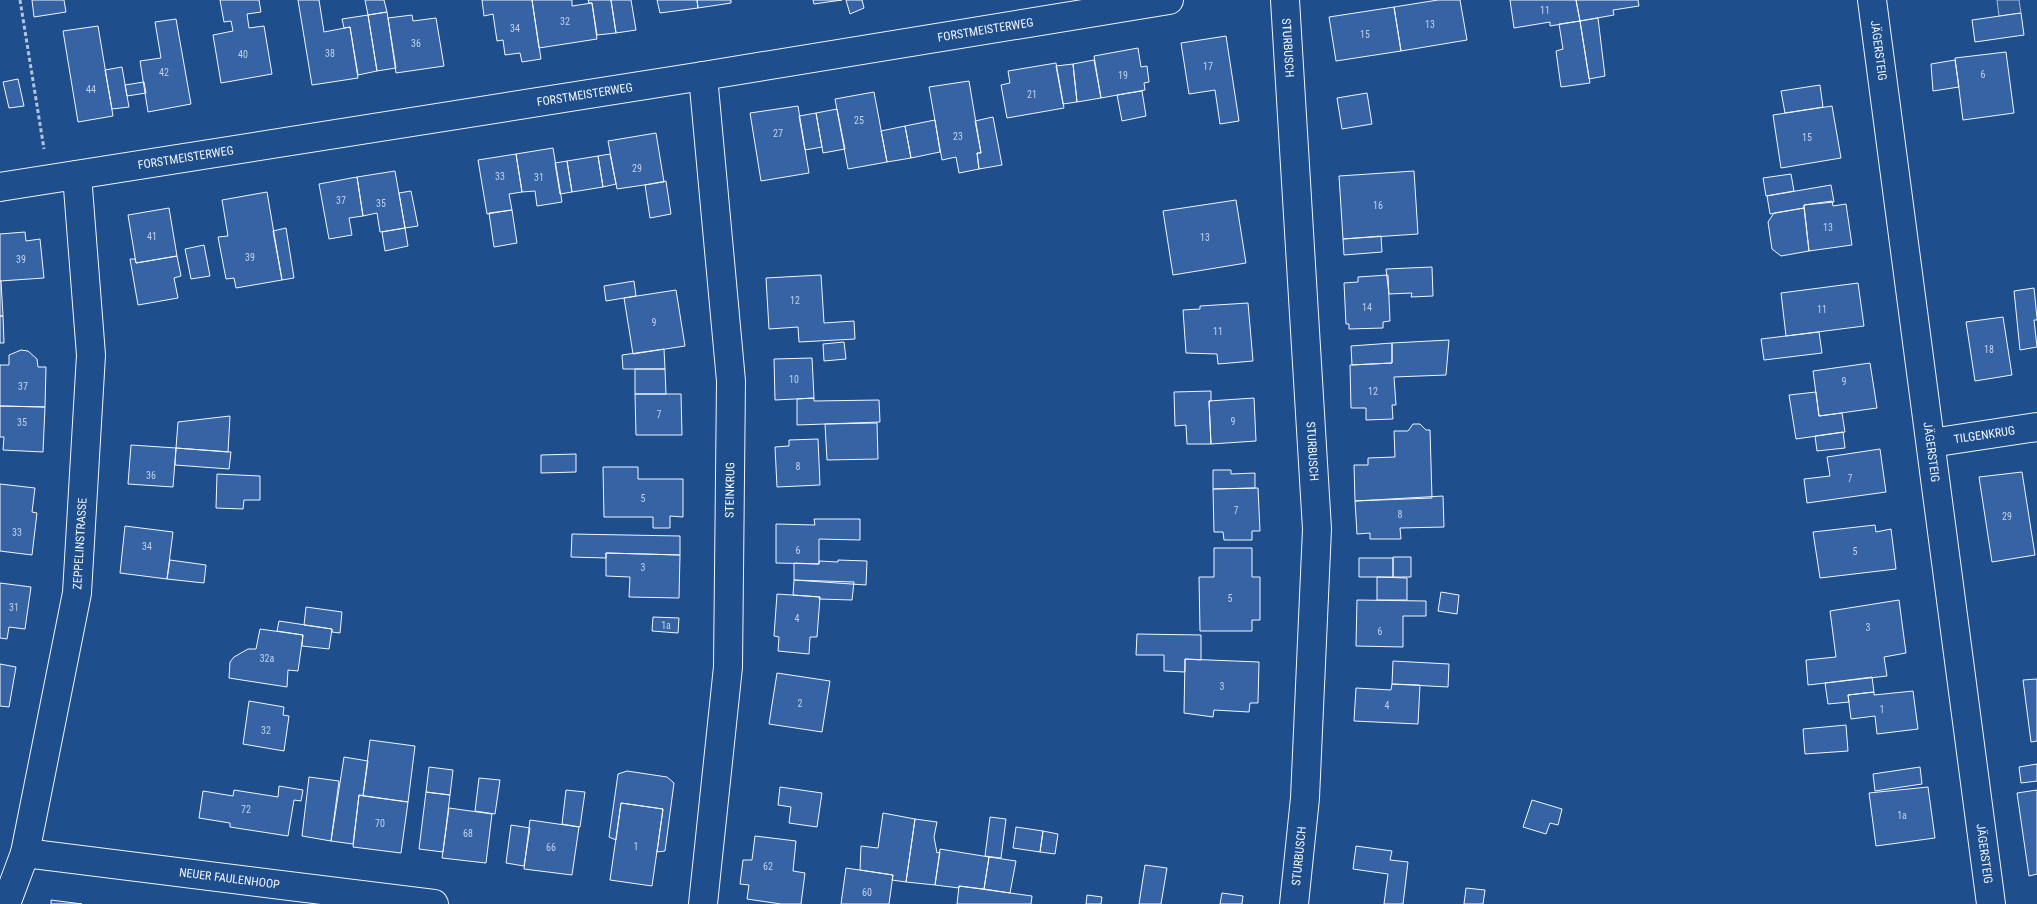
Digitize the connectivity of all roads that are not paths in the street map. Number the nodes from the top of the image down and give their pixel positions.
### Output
1 (1169, 0) edge
2 (1285, 0) edge
3 (1872, 0) edge
4 (703, 76) junction
5 (77, 175) junction
6 (0, 187) edge
7 (2037, 428) edge
8 (1931, 443) junction
9 (25, 853) junction
10 (6, 904) edge
11 (434, 904) edge
12 (703, 904) edge
13 (1294, 904) edge
14 (1991, 904) edge

1 - 4 street, FORSTMEISTERWEG
2 - 13 street, STURBUSCH
3 - 8 street, JÄGERSTEIG
4 - 5 street, FORSTMEISTERWEG
4 - 12 street, STEINKRUG
5 - 6 street, FORSTMEISTERWEG
5 - 9 street, ZEPPELINSTRASSE
7 - 8 street, TILGENKRUG
8 - 14 street, JÄGERSTEIG
9 - 10 street, ZEPPELINSTRASSE
9 - 11 street, NEUER FAULENHOOP

